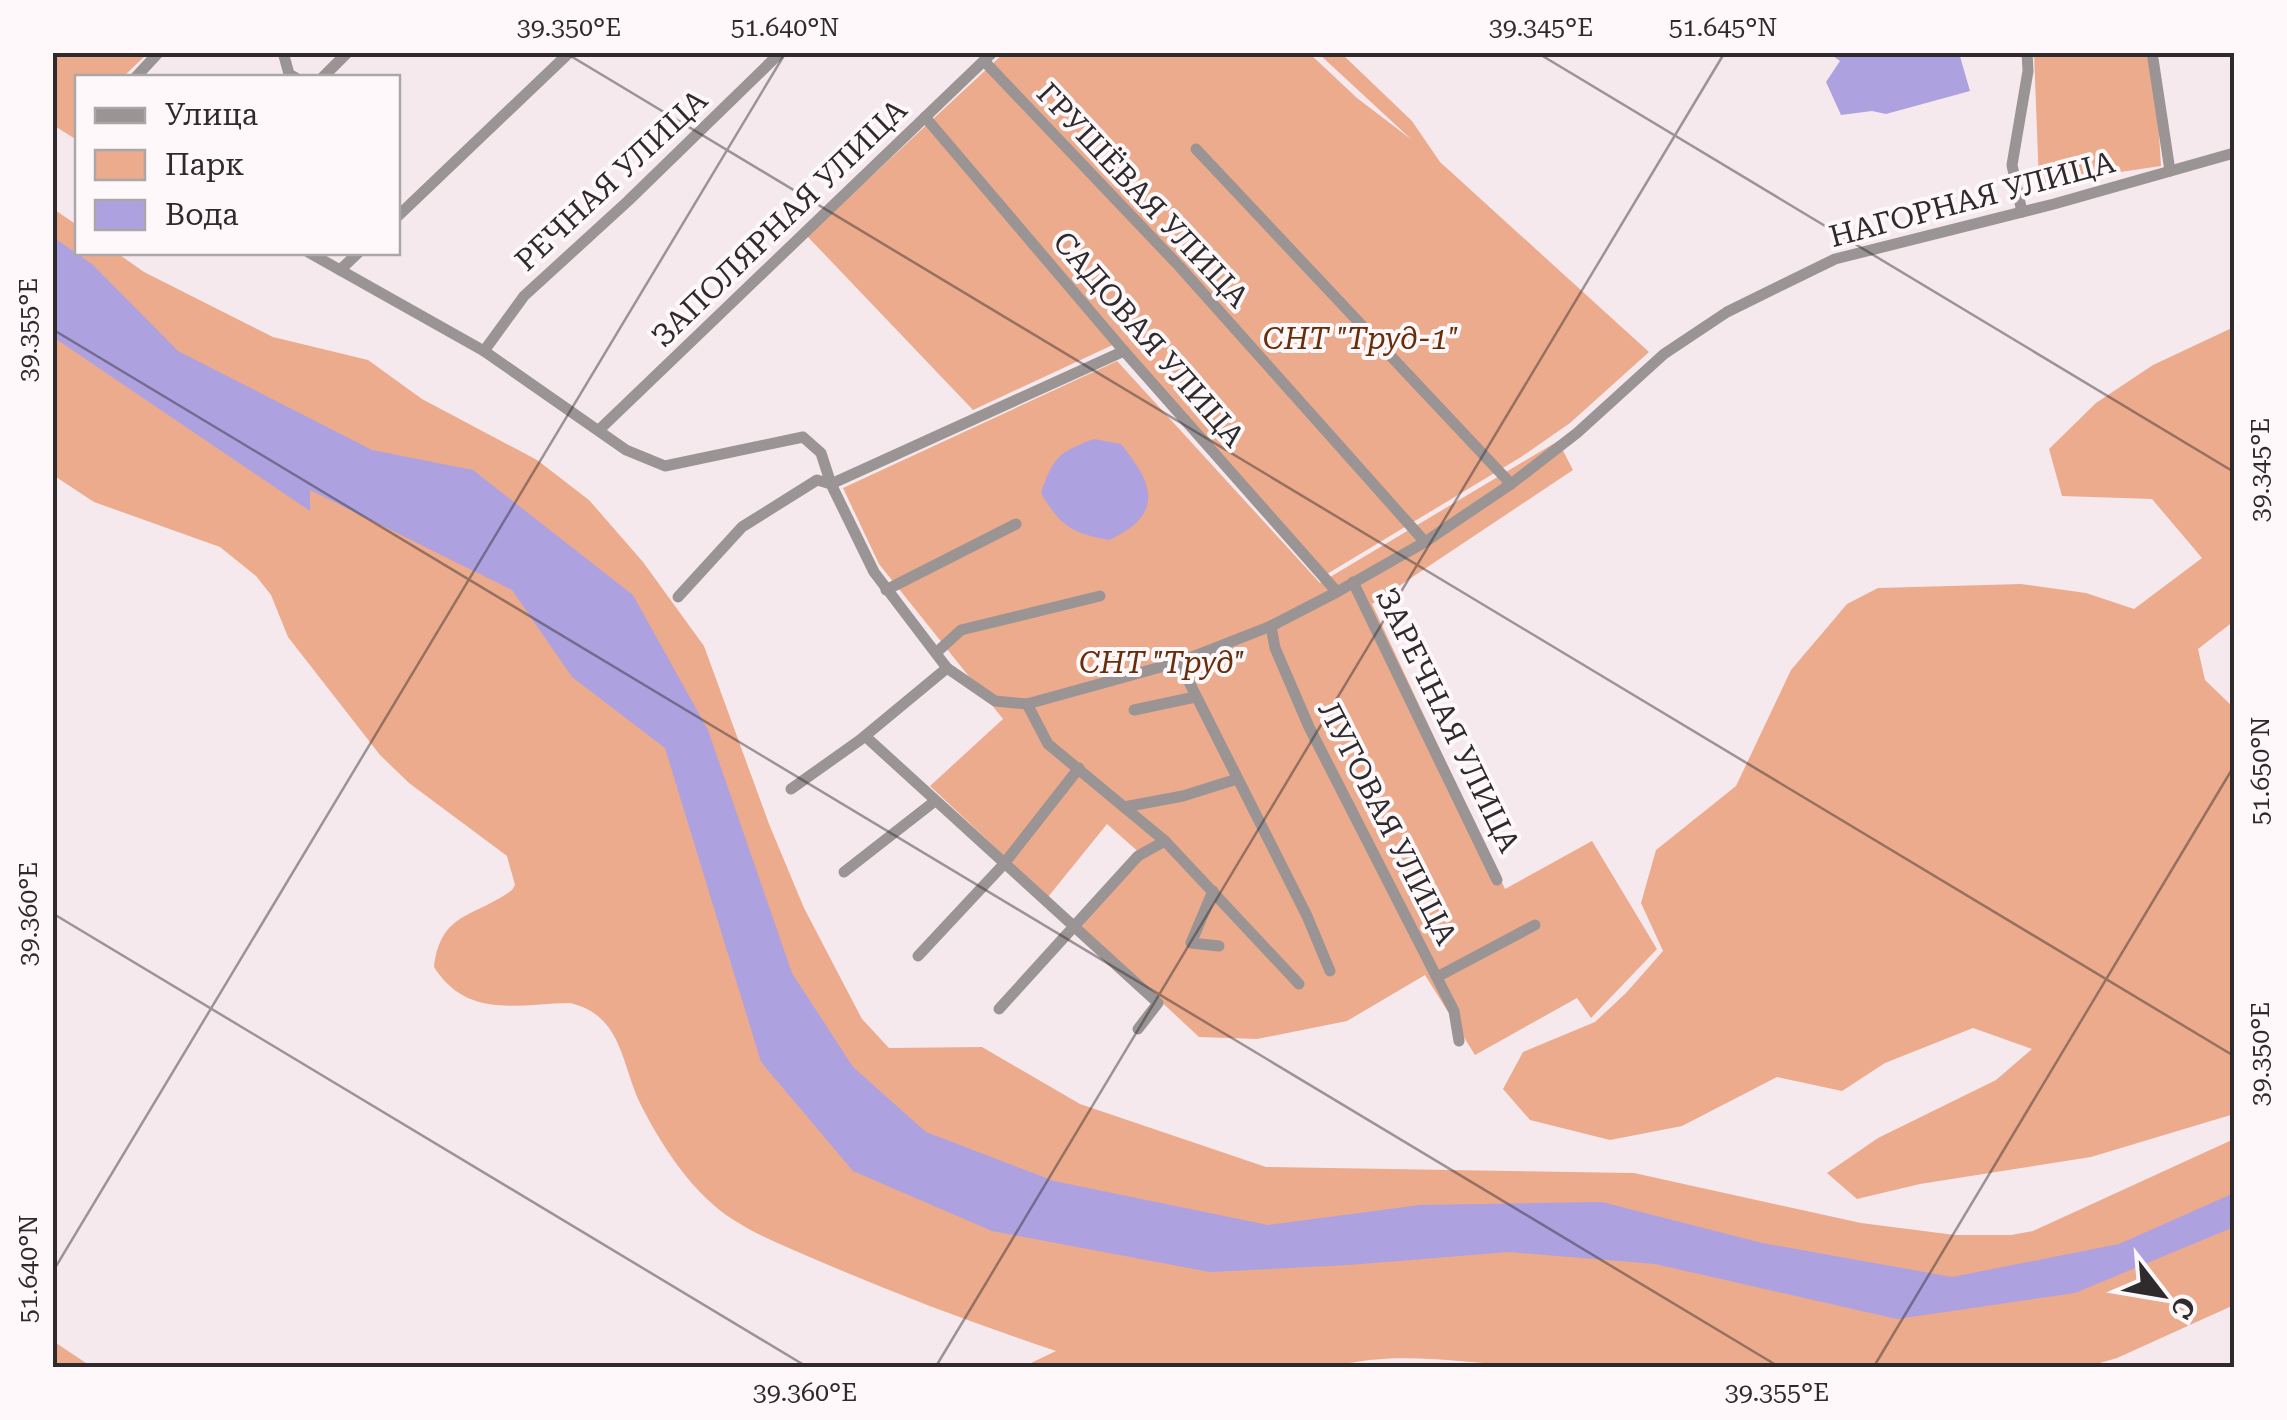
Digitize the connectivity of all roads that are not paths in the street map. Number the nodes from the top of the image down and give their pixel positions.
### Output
1 (159, 52) edge
2 (348, 52) edge
3 (570, 52) edge
4 (780, 52) edge
5 (2027, 52) edge
6 (2152, 52) edge
7 (988, 57) edge
8 (139, 75) edge
9 (325, 75) edge
10 (925, 117) junction
11 (1196, 149) dead end
12 (2234, 153) edge
13 (2170, 171) junction
14 (2022, 212) junction
15 (400, 214) edge
16 (313, 255) edge
17 (356, 255) edge
18 (340, 270) junction
19 (484, 351) junction
20 (1124, 352) junction
21 (599, 430) junction
22 (832, 484) junction
23 (1511, 484) junction
24 (1016, 524) dead end
25 (1424, 542) junction
26 (1353, 582) junction
27 (886, 590) junction
28 (1337, 592) junction
29 (1100, 596) dead end
30 (678, 597) dead end
31 (1272, 626) junction
32 (936, 652) junction
33 (1179, 662) junction
34 (947, 668) junction
35 (1195, 697) junction
36 (1027, 704) junction
37 (1134, 710) dead end
38 (865, 736) junction
39 (1079, 768) junction
40 (1237, 780) junction
41 (791, 789) dead end
42 (935, 802) junction
43 (1124, 807) junction
44 (1165, 841) junction
45 (1004, 865) junction
46 (844, 872) dead end
47 (1498, 880) dead end
48 (1214, 891) junction
49 (1535, 925) dead end
50 (1074, 928) junction
51 (1218, 946) dead end
52 (918, 956) dead end
53 (1330, 970) dead end
54 (1438, 976) junction
55 (1299, 984) dead end
56 (999, 1009) dead end
57 (1138, 1029) dead end
58 (1458, 1041) dead end

1 - 8 street
2 - 9 street
3 - 15 street
4 - 19 street, РЕЧНАЯ УЛИЦА
5 - 14 street
6 - 13 street
7 - 10 street, ЗАПОЛЯРНАЯ УЛИЦА
7 - 25 street, ГРУШЁВАЯ УЛИЦА
10 - 20 street, САДОВАЯ УЛИЦА
10 - 21 street, ЗАПОЛЯРНАЯ УЛИЦА
11 - 23 street
12 - 13 street, НАГОРНАЯ УЛИЦА
13 - 14 street, НАГОРНАЯ УЛИЦА
14 - 23 street, НАГОРНАЯ УЛИЦА
16 - 18 street
17 - 18 street
18 - 19 street
19 - 21 street
20 - 22 street
20 - 28 street, САДОВАЯ УЛИЦА
21 - 22 street
22 - 27 street
22 - 30 street
23 - 25 street, НАГОРНАЯ УЛИЦА
24 - 27 street
25 - 26 street, НАГОРНАЯ УЛИЦА
26 - 28 street, НАГОРНАЯ УЛИЦА
26 - 47 street, ЗАРЕЧНАЯ УЛИЦА
27 - 32 street
28 - 31 street, НАГОРНАЯ УЛИЦА
29 - 32 street
31 - 33 street, НАГОРНАЯ УЛИЦА
31 - 54 street, ЛУГОВАЯ УЛИЦА
32 - 34 street
33 - 35 street
33 - 36 street, НАГОРНАЯ УЛИЦА
34 - 36 street
34 - 38 street
35 - 37 street
35 - 40 street
36 - 39 street
38 - 41 street
38 - 42 street
39 - 43 street
39 - 45 street
40 - 43 street
40 - 53 street
42 - 45 street
42 - 46 street
43 - 44 street
44 - 48 street
44 - 50 street
45 - 50 street
45 - 52 street
48 - 51 street
48 - 55 street
49 - 54 street
50 - 56 street
50 - 57 street
54 - 58 street, ЛУГОВАЯ УЛИЦА

